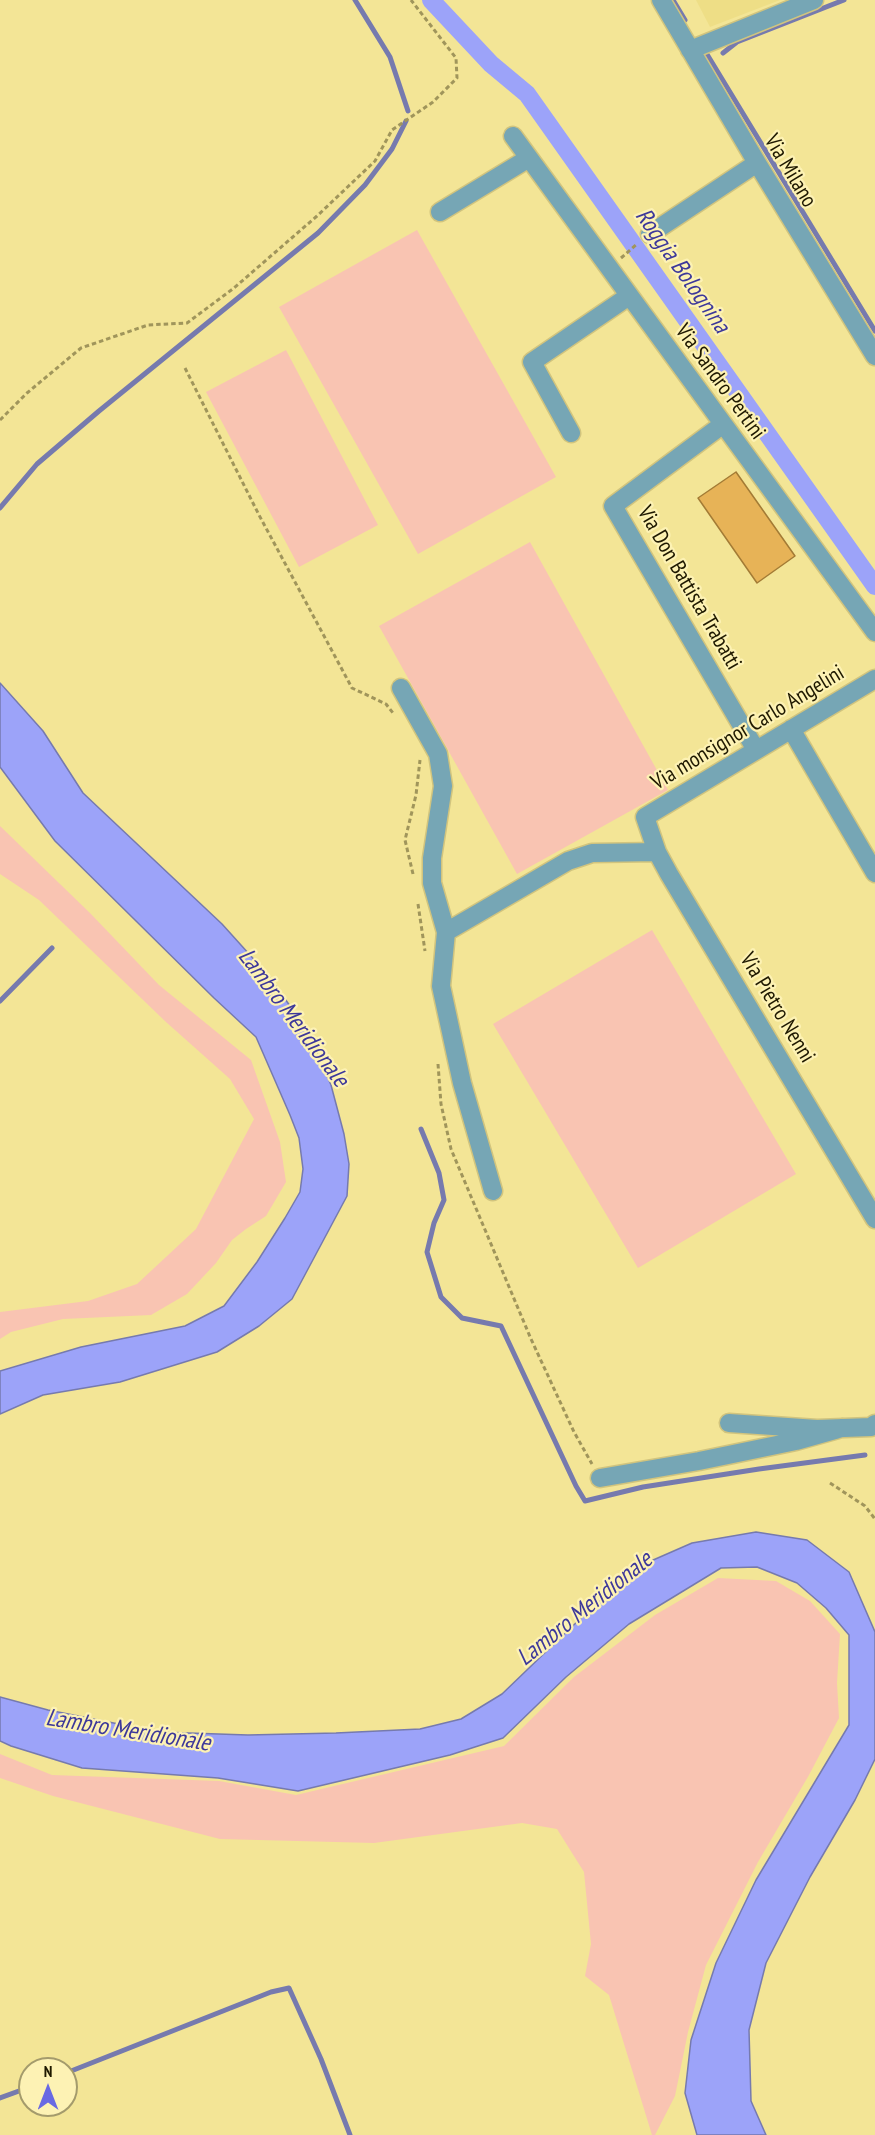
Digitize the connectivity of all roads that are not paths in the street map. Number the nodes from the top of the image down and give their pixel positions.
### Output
1 (814, 0) edge
2 (664, 5) edge
3 (690, 50) junction
4 (513, 136) dead end
5 (529, 158) junction
6 (757, 163) junction
7 (440, 212) dead end
8 (645, 237) road end
9 (628, 296) junction
10 (875, 356) edge
11 (722, 425) junction
12 (571, 433) dead end
13 (875, 632) edge
14 (875, 679) edge
15 (400, 688) dead end
16 (791, 729) junction
17 (756, 750) junction
18 (645, 817) joint
19 (657, 852) junction
20 (875, 873) edge
21 (446, 932) junction
22 (493, 1191) dead end
23 (875, 1219) edge
24 (729, 1424) dead end
25 (875, 1424) edge
26 (842, 1428) junction
27 (600, 1478) road end

1 - 3 street
2 - 3 street, Via Milano
3 - 6 street, Via Milano
4 - 5 street, Via Sandro Pertini
5 - 7 street
5 - 9 street, Via Sandro Pertini
6 - 8 street
6 - 10 street, Via Milano
9 - 11 street, Via Sandro Pertini
9 - 12 street
11 - 13 street, Via Sandro Pertini
11 - 17 street, Via Don Battista Trabatti
14 - 16 street, Via monsignor Carlo Angelini
15 - 21 street
16 - 17 street, Via monsignor Carlo Angelini
16 - 20 street
17 - 18 street, Via monsignor Carlo Angelini
18 - 19 street, Via Pietro Nenni
19 - 21 street
19 - 23 street, Via Pietro Nenni
21 - 22 street
24 - 26 street
25 - 26 street
26 - 27 street

